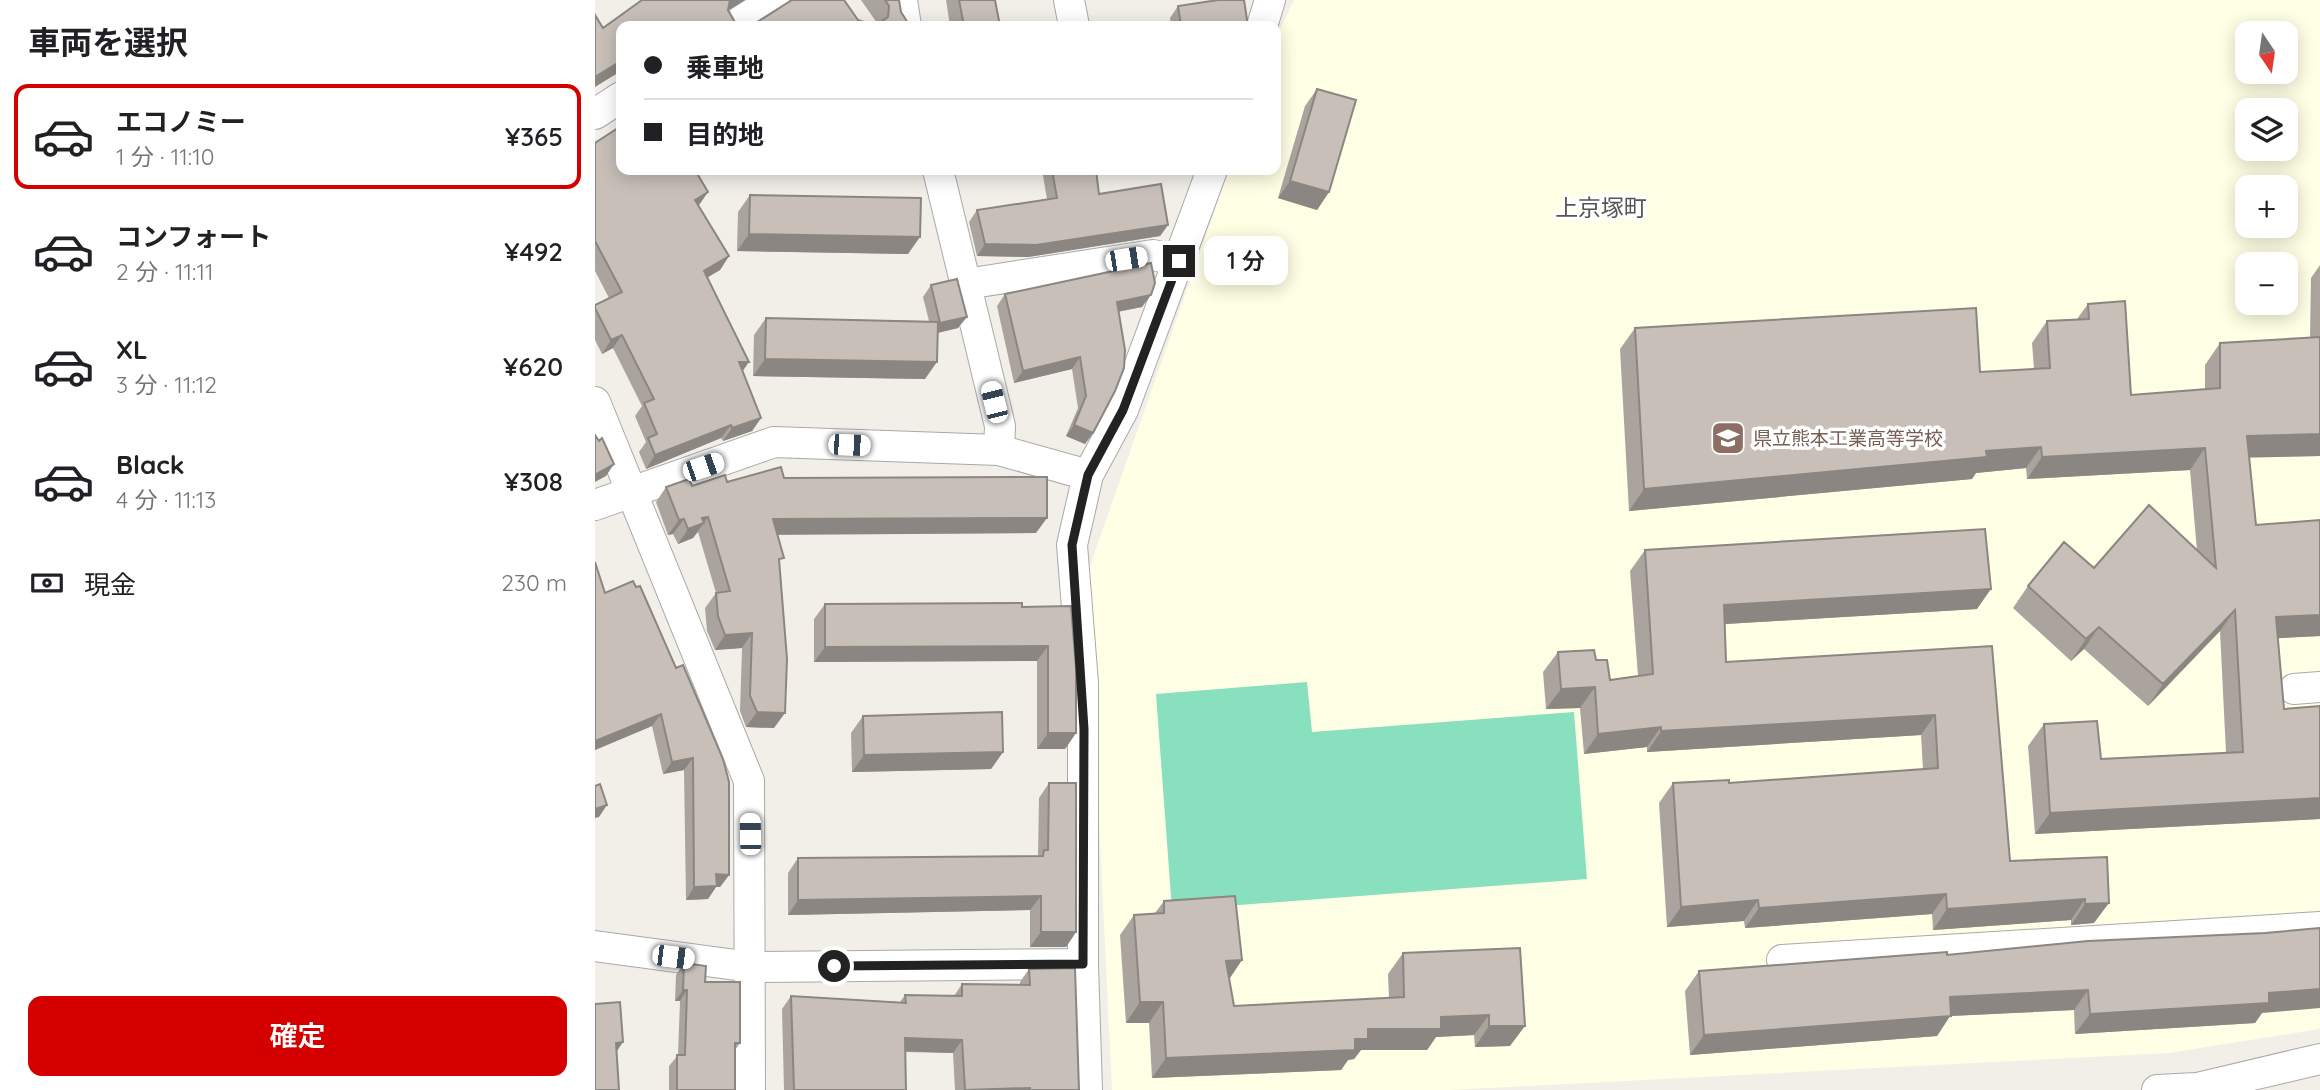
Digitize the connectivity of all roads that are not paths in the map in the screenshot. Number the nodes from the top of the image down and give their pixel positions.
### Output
1 (774, 0) edge
2 (902, 0) edge
3 (1069, 0) edge
4 (1271, 0) edge
5 (741, 21) edge
6 (905, 21) edge
7 (1073, 21) edge
8 (1264, 21) edge
9 (616, 100) edge
10 (595, 114) edge
11 (939, 175) edge
12 (1210, 175) edge
13 (1179, 261) junction
14 (966, 284) junction
15 (595, 402) edge
16 (999, 450) junction
17 (1088, 475) junction
18 (631, 492) junction
19 (595, 505) edge
20 (2320, 927) edge
21 (595, 946) edge
22 (1782, 960) dead end
23 (1083, 964) junction
24 (751, 967) junction
25 (2320, 1059) edge
26 (2197, 1089) edge
27 (750, 1090) edge
28 (1087, 1090) edge
29 (2157, 1090) edge

1 - 5 street
2 - 6 street
3 - 7 street
4 - 8 street
9 - 10 street
11 - 14 street
12 - 13 street
13 - 14 street
13 - 17 street
14 - 16 street
15 - 18 street
16 - 17 street
16 - 18 street
17 - 23 street
18 - 19 street
18 - 24 street
20 - 22 street
21 - 24 street
23 - 24 street
23 - 28 street
24 - 27 street
25 - 26 street
26 - 29 street

